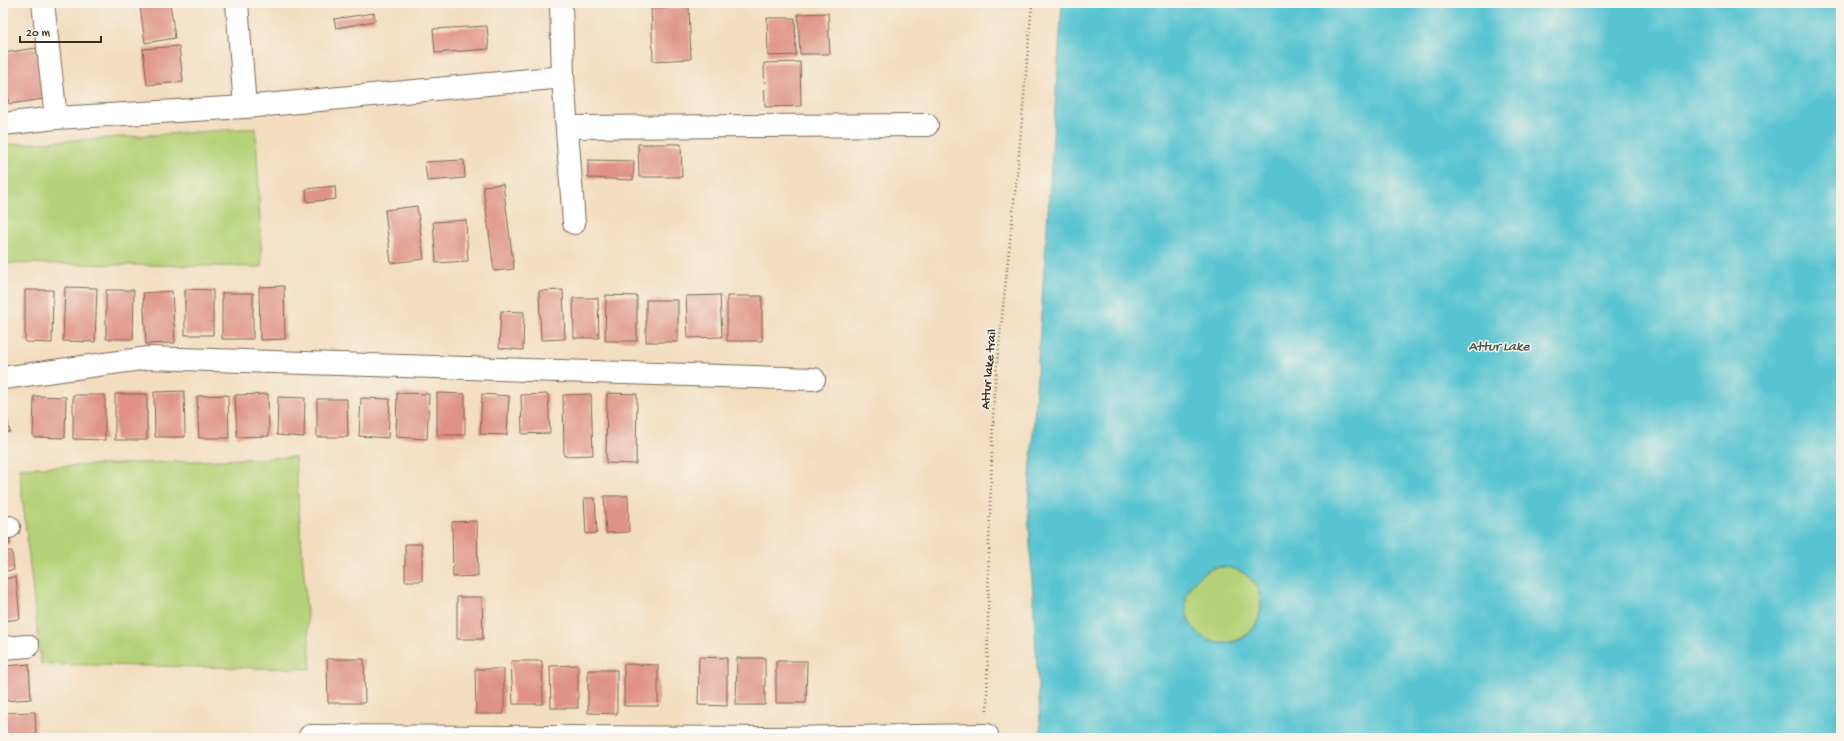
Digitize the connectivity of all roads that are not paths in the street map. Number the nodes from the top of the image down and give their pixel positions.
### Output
1 (43, 3) edge
2 (237, 3) edge
3 (561, 3) edge
4 (563, 77) junction
5 (244, 107) junction
6 (56, 118) junction
7 (3, 124) edge
8 (927, 124) dead end
9 (567, 127) junction
10 (574, 223) dead end
11 (3, 378) edge
12 (814, 379) dead end
13 (28, 646) dead end
14 (3, 648) edge
15 (987, 735) road end
16 (310, 738) edge

1 - 6 street
2 - 5 street
3 - 4 street
4 - 5 street
4 - 9 street
5 - 6 street
6 - 7 street
8 - 9 street
9 - 10 street
11 - 12 street
13 - 14 street
15 - 16 street

